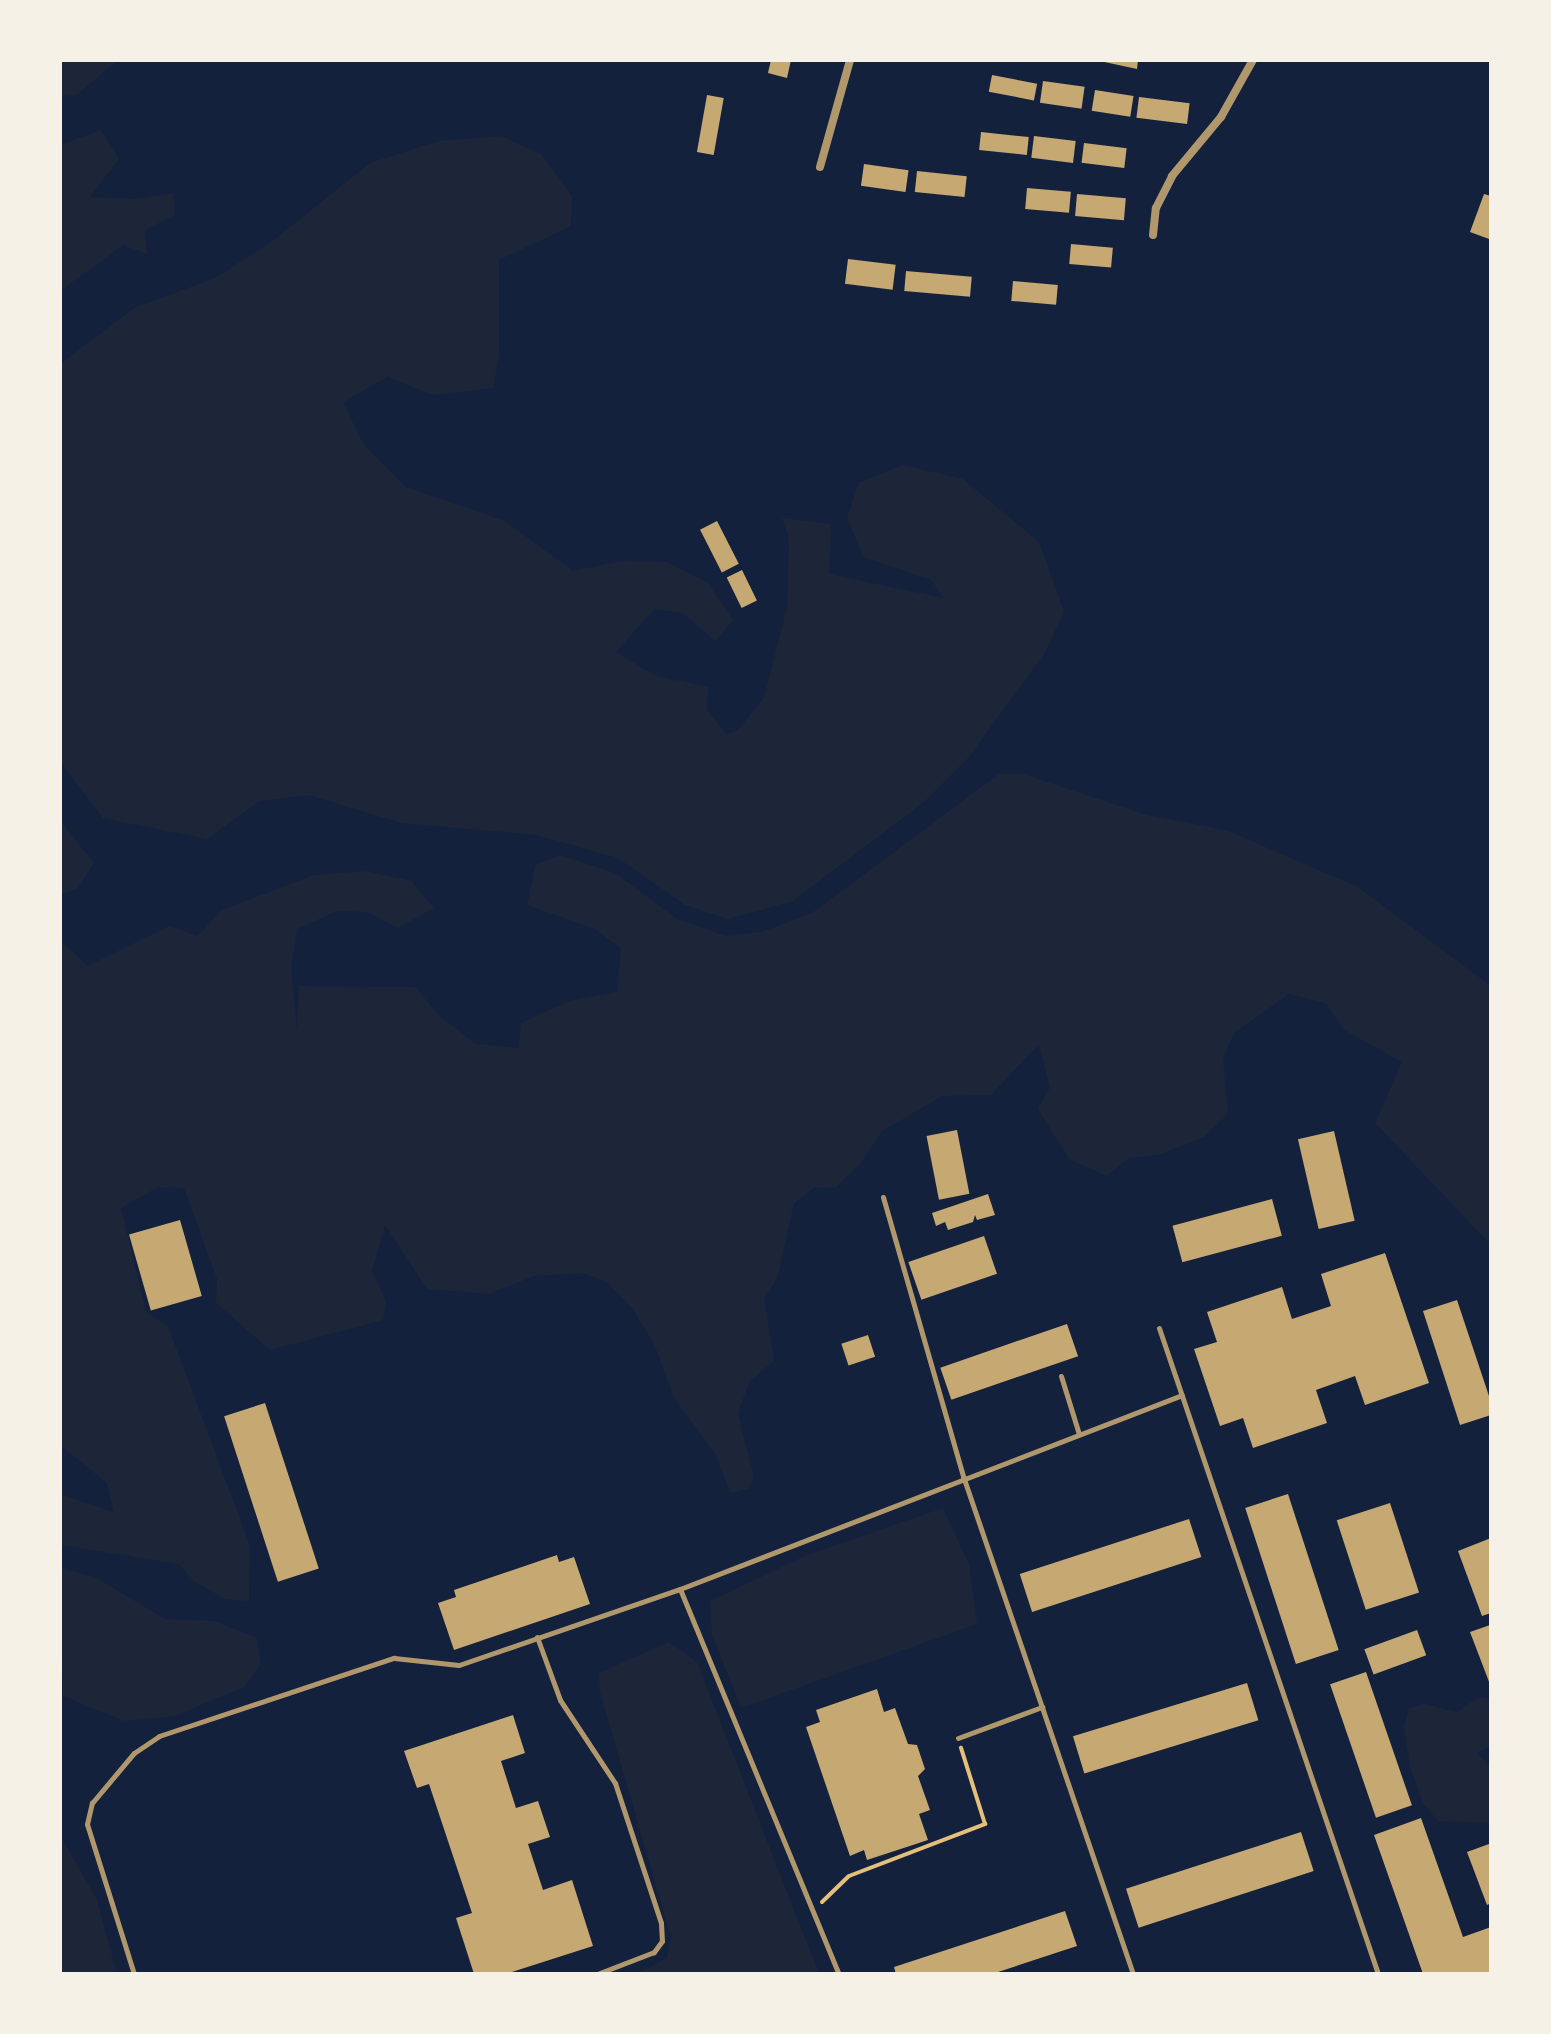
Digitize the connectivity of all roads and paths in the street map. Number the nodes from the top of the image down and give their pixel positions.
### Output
1 (850, 60) edge
2 (1253, 60) edge
3 (820, 167) dead end
4 (1153, 235) dead end
5 (883, 1197) dead end
6 (1159, 1328) dead end
7 (1061, 1376) dead end
8 (1182, 1395) junction
9 (1079, 1434) junction
10 (963, 1476) junction
11 (680, 1589) junction
12 (537, 1637) junction
13 (1042, 1707) junction
14 (958, 1738) joint
15 (814, 1910) junction
16 (134, 1974) edge
17 (597, 1974) edge
18 (839, 1974) edge
19 (1133, 1974) edge
20 (1378, 1974) edge

1 - 3 street
2 - 4 street
5 - 10 lane
6 - 8 lane
7 - 9 lane
8 - 9 lane
8 - 20 lane
9 - 10 lane
10 - 11 lane
10 - 13 lane
11 - 12 lane
11 - 15 lane
12 - 16 lane
12 - 17 lane
13 - 14 lane
13 - 19 lane
14 - 15 path
15 - 18 lane

